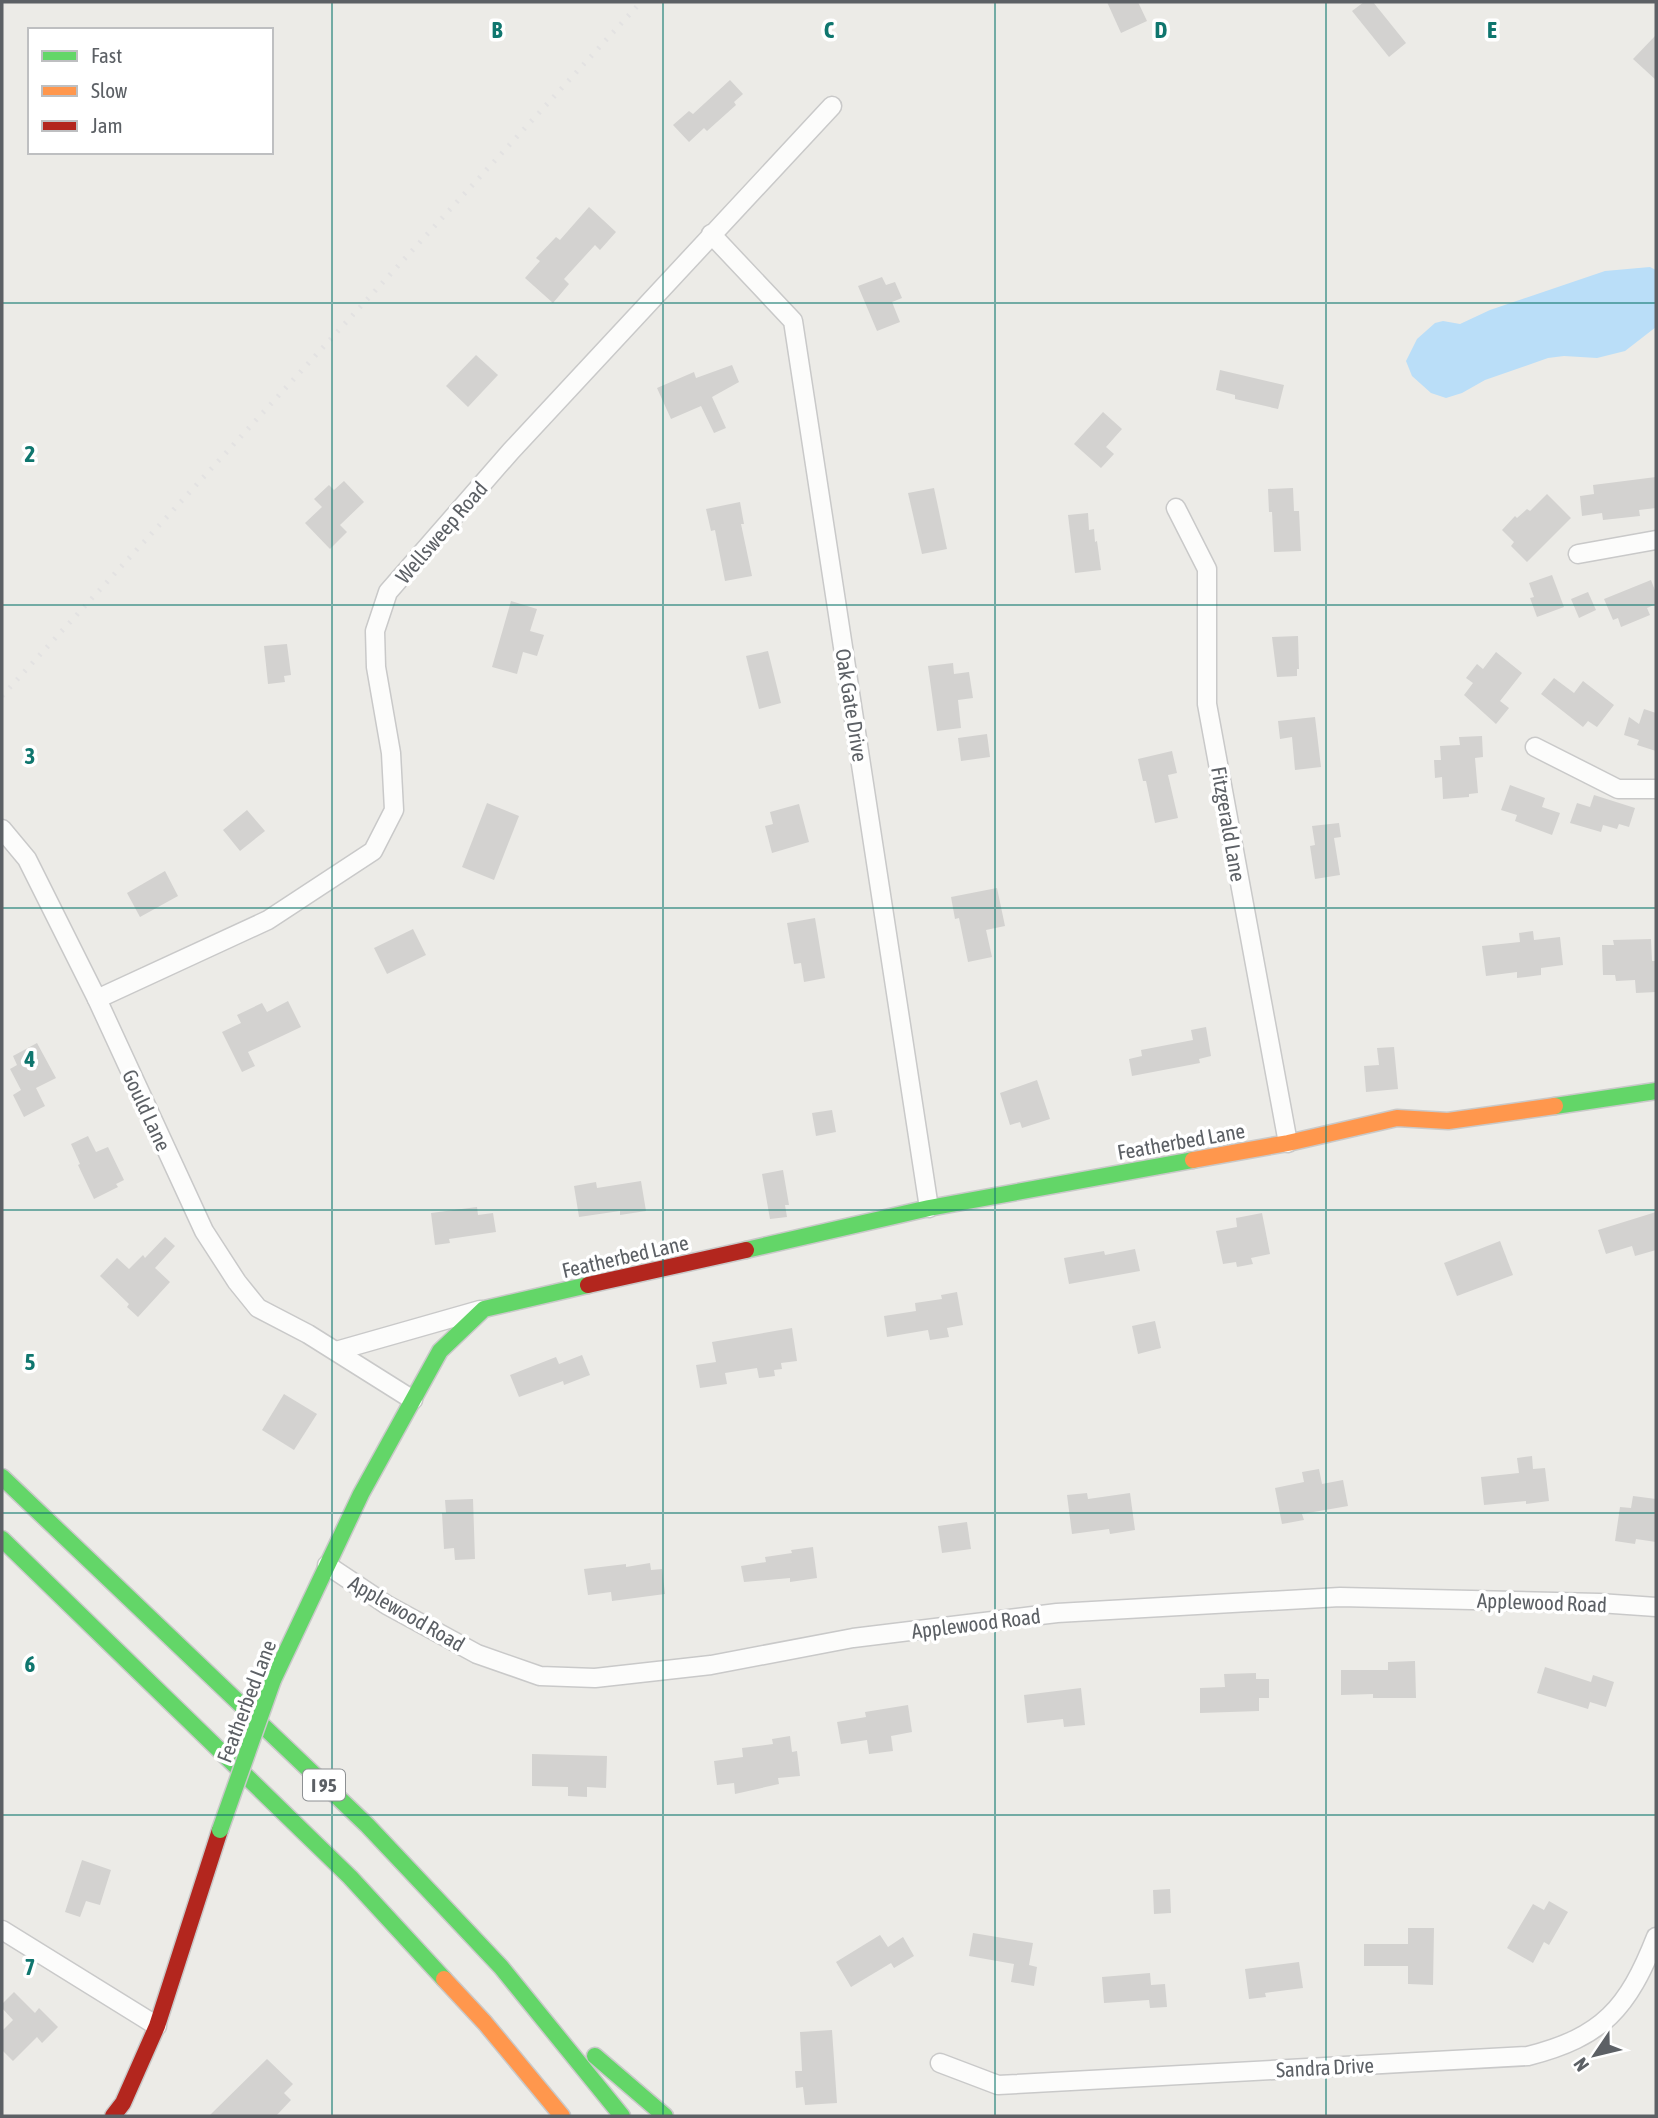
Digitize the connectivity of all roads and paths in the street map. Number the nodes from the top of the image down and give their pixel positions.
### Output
1 (832, 106) dead end
2 (710, 234) junction
3 (1176, 508) dead end
4 (1656, 540) edge
5 (1578, 554) dead end
6 (1535, 747) dead end
7 (1656, 789) edge
8 (2, 829) edge
9 (97, 999) junction
10 (1656, 1091) edge
11 (1288, 1143) junction
12 (929, 1208) junction
13 (484, 1309) junction
14 (336, 1351) junction
15 (413, 1400) junction
16 (2, 1477) edge
17 (2, 1539) edge
18 (327, 1565) junction
19 (1656, 1607) edge
20 (2, 1930) edge
21 (1656, 1937) edge
22 (501, 1967) junction
23 (158, 2026) junction
24 (940, 2063) dead end
25 (114, 2116) edge
26 (562, 2116) edge
27 (622, 2116) edge
28 (664, 2116) edge

1 - 2 street, Wellsweep Road
2 - 9 street, Wellsweep Road
2 - 12 street, Oak Gate Drive
3 - 11 street, Fitzgerald Lane
4 - 5 street
6 - 7 street
8 - 9 street, Gould Lane
9 - 14 street, Gould Lane
10 - 11 main road, Featherbed Lane
11 - 12 main road, Featherbed Lane
12 - 13 main road, Featherbed Lane
13 - 14 street
13 - 15 main road, Featherbed Lane
14 - 15 street, Gould Lane
15 - 18 main road, Featherbed Lane
16 - 22 main road, I 95
17 - 26 main road, I 95
18 - 19 street, Applewood Road
18 - 23 main road, Featherbed Lane, bridge
20 - 23 street
21 - 24 street, Sandra Drive
22 - 27 main road, I 95
22 - 28 main road
23 - 25 main road, Featherbed Lane

